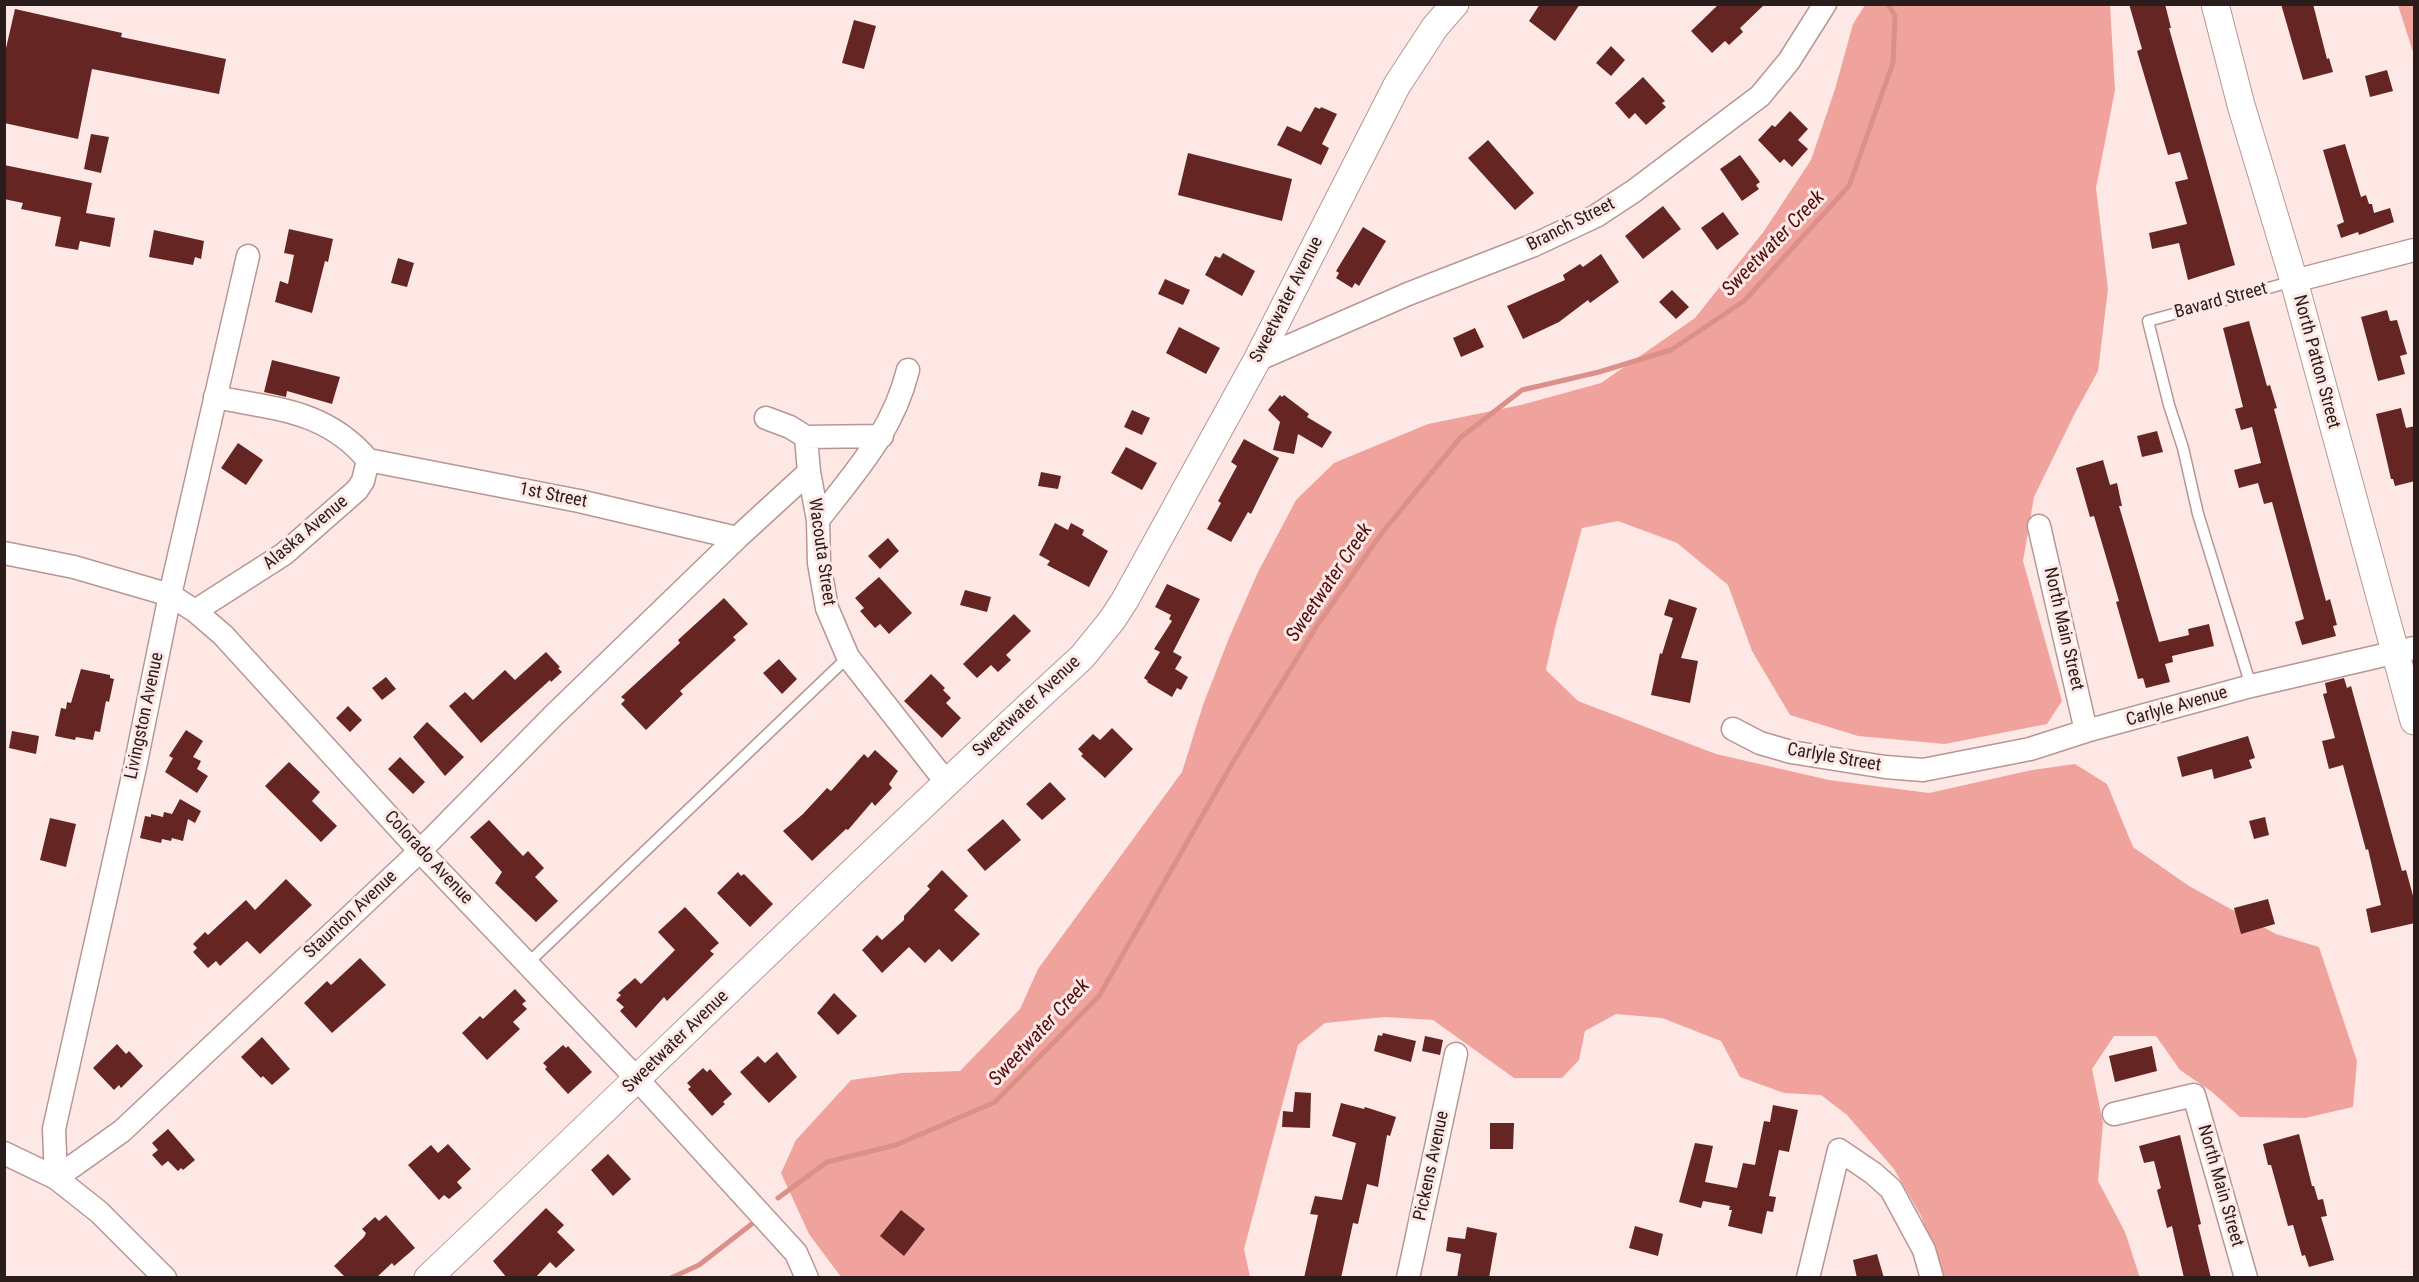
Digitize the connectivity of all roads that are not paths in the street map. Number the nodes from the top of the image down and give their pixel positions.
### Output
1 (1455, 4) edge
2 (1825, 4) edge
3 (2215, 4) edge
4 (2415, 250) edge
5 (248, 256) dead end
6 (2294, 281) junction
7 (1257, 360) junction
8 (908, 370) dead end
9 (215, 397) junction
10 (766, 418) dead end
11 (882, 436) junction
12 (806, 437) junction
13 (368, 460) junction
14 (809, 472) junction
15 (818, 520) junction
16 (2039, 526) dead end
17 (737, 538) junction
18 (4, 553) edge
19 (170, 595) junction
20 (195, 611) junction
21 (2406, 651) edge
22 (848, 657) junction
23 (2251, 686) junction
24 (2415, 721) edge
25 (1733, 729) dead end
26 (2086, 731) junction
27 (1940, 767) joint
28 (946, 782) junction
29 (420, 851) junction
30 (527, 964) junction
31 (1456, 1054) dead end
32 (638, 1080) junction
33 (2115, 1114) dead end
34 (4, 1153) edge
35 (56, 1178) junction
36 (165, 1278) edge
37 (428, 1278) edge
38 (807, 1278) edge
39 (1408, 1278) edge
40 (1808, 1278) edge
41 (1932, 1278) edge
42 (2246, 1278) edge

1 - 7 street, Sweetwater Avenue
2 - 7 street, Branch Street
3 - 6 street, North Patton Street
4 - 6 street
5 - 9 street, Livingston Avenue
6 - 21 street, North Patton Street
6 - 23 lane, Bavard Street
7 - 28 street, Sweetwater Avenue
8 - 11 street
9 - 13 street
9 - 19 street, Livingston Avenue
10 - 12 street
11 - 12 street
11 - 15 street
12 - 14 street, Wacouta Street
13 - 17 street, 1st Street
13 - 20 street, Alaska Avenue
14 - 15 street, Wacouta Street
14 - 17 street, Staunton Avenue
15 - 22 street, Wacouta Street
16 - 26 street, North Main Street
17 - 29 street, Staunton Avenue
18 - 19 street, Colorado Avenue
19 - 20 street, Colorado Avenue
19 - 35 street, Livingston Avenue
20 - 29 street, Colorado Avenue
21 - 23 street, Carlyle Avenue
21 - 24 street, North Patton Street
22 - 28 street, Wacouta Street
22 - 30 lane
23 - 26 street, Carlyle Avenue
25 - 27 street, Carlyle Street
26 - 27 street, Carlyle Avenue
28 - 32 street, Sweetwater Avenue
29 - 30 street, Colorado Avenue
29 - 35 street, Staunton Avenue
30 - 32 street, Colorado Avenue
31 - 39 street, Pickens Avenue
32 - 37 street, Sweetwater Avenue
32 - 38 street, Colorado Avenue
33 - 42 street, North Main Street
34 - 35 street
35 - 36 street
40 - 41 street

